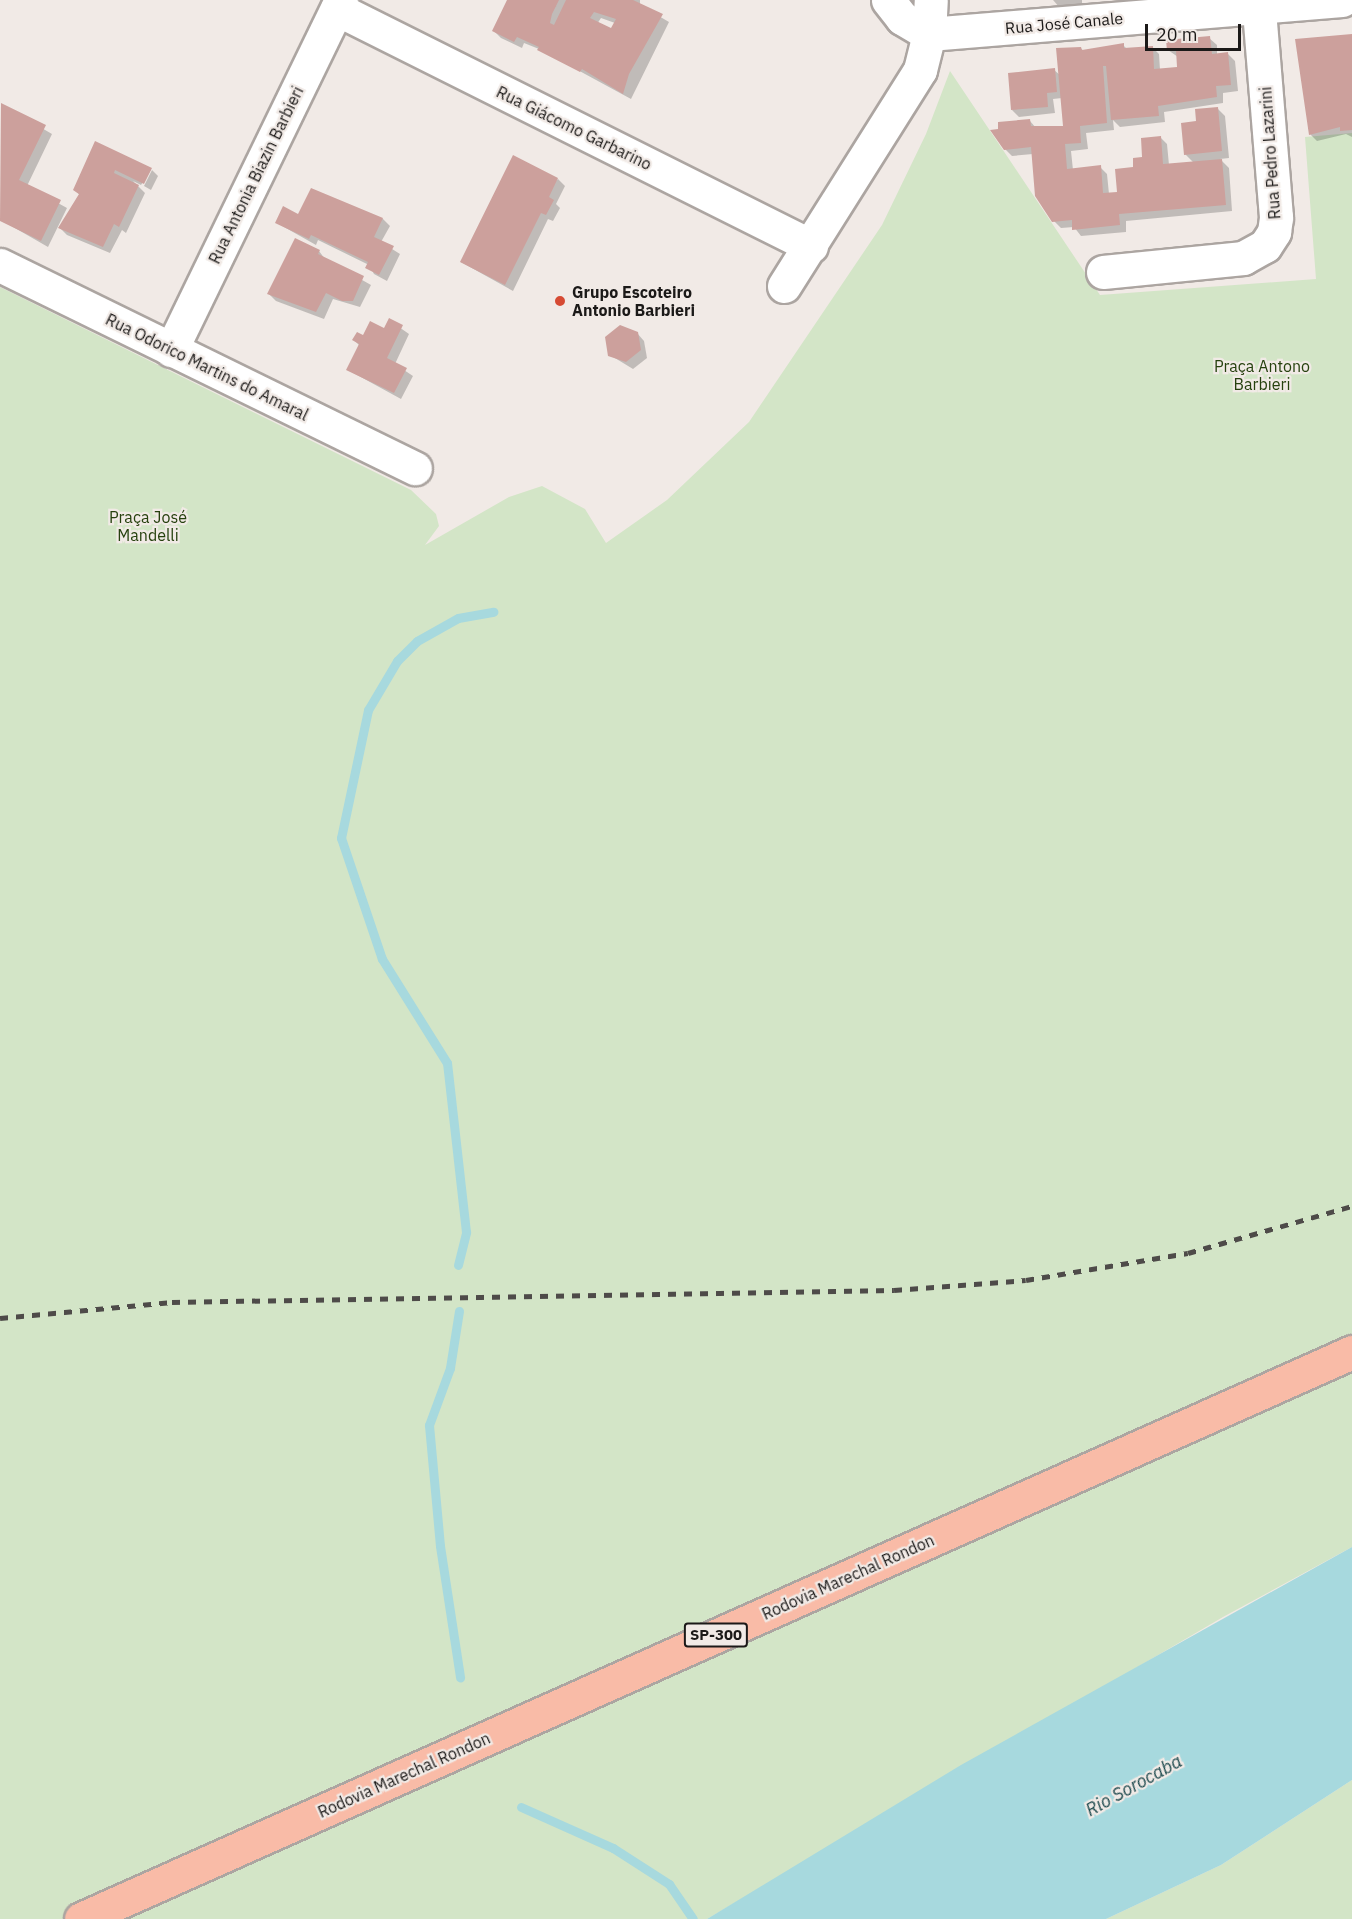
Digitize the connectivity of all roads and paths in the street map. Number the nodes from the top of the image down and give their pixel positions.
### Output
1 (888, 0) edge
2 (932, 0) edge
3 (1342, 0) edge
4 (1259, 4) edge
5 (339, 5) edge
6 (930, 34) junction
7 (811, 246) junction
8 (0, 265) edge
9 (1103, 272) dead end
10 (784, 286) dead end
11 (171, 350) junction
12 (415, 468) dead end
13 (1352, 1352) edge
14 (81, 1919) edge

1 - 6 street
2 - 6 street
3 - 4 street, Rua José Canale
4 - 6 street, Rua José Canale
4 - 9 street, Rua Pedro Lazarini
5 - 7 street, Rua Giácomo Garbarino
5 - 11 street, Rua Antonia Biazin Barbieri
6 - 7 street
7 - 10 street
8 - 11 street, Rua Odorico Martins do Amaral
11 - 12 street, Rua Odorico Martins do Amaral
13 - 14 main road, Rodovia Marechal Rondon / SP-300

